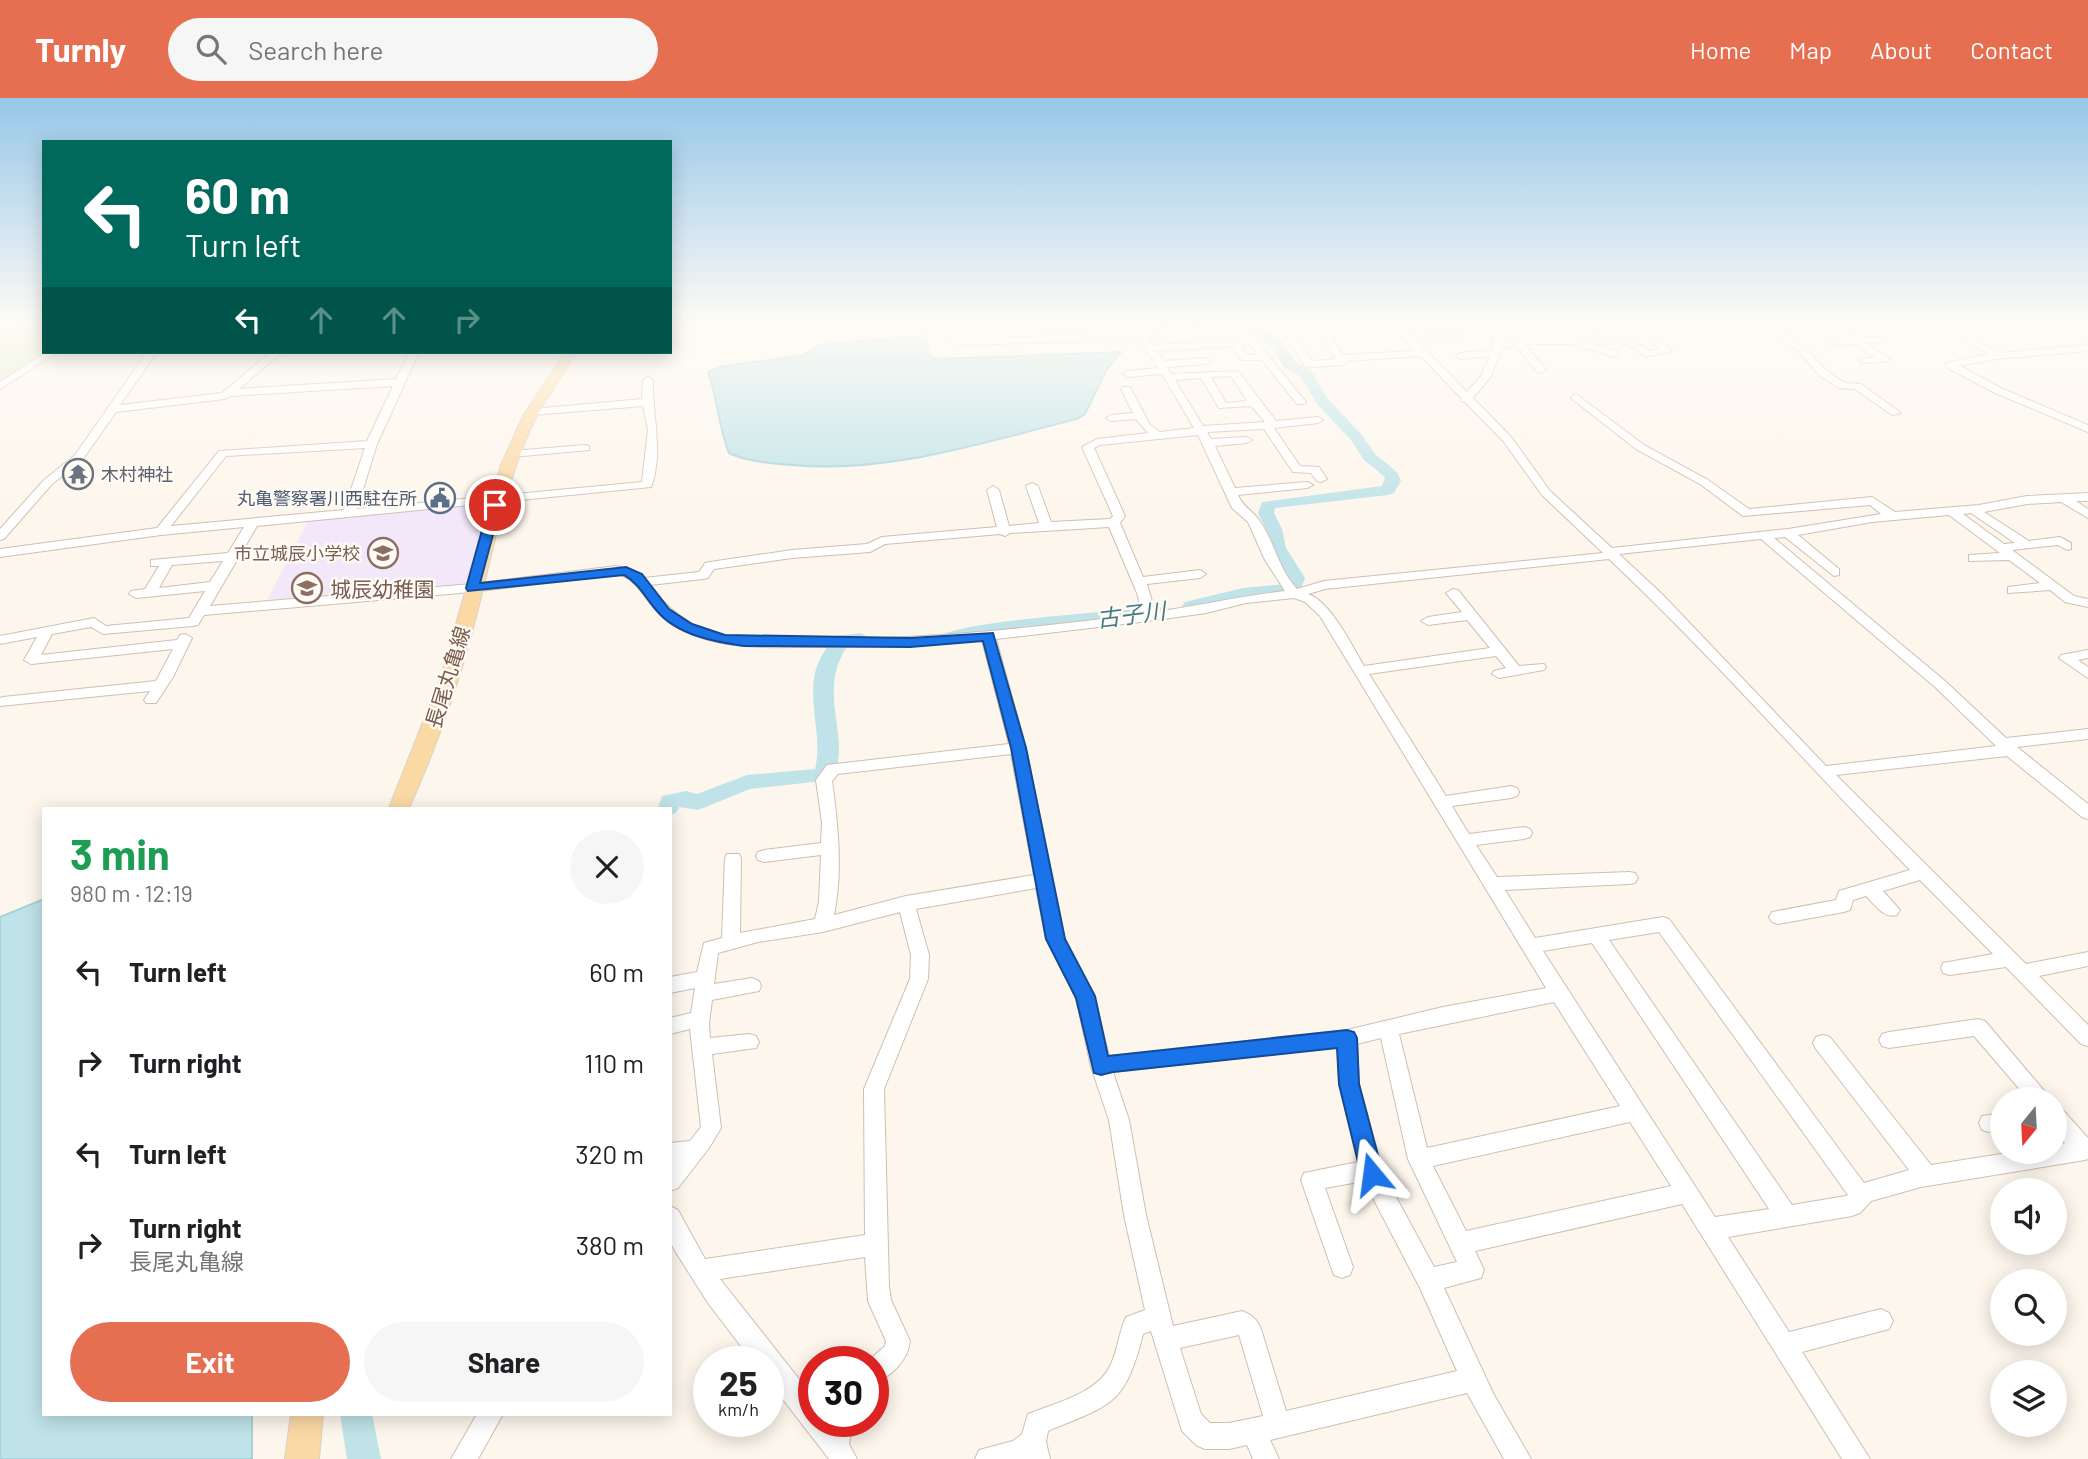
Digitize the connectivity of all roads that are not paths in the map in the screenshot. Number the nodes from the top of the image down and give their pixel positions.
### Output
1 (1126, 388) dead end
2 (127, 389) edge
3 (235, 389) edge
4 (300, 389) edge
5 (398, 389) edge
6 (548, 389) edge
7 (648, 389) edge
8 (1175, 389) edge
9 (1213, 389) joint
10 (1244, 389) edge
11 (1295, 389) edge
12 (1455, 389) edge
13 (1478, 389) edge
14 (1861, 389) edge
15 (1994, 389) edge
16 (1200, 391) dead end
17 (230, 393) junction
18 (1268, 396) dead end
19 (1576, 397) dead end
20 (1465, 399) junction
21 (1252, 400) junction
22 (647, 402) junction
23 (113, 410) junction
24 (533, 412) junction
25 (1896, 414) dead end
26 (1140, 415) junction
27 (1111, 418) dead end
28 (1273, 422) junction
29 (2088, 429) edge
30 (1200, 430) junction
31 (1158, 436) junction
32 (1247, 440) dead end
33 (1208, 443) junction
34 (371, 444) junction
35 (585, 448) dead end
36 (512, 454) junction
37 (1321, 480) dead end
38 (1307, 485) dead end
39 (1032, 486) dead end
40 (993, 489) dead end
41 (1231, 492) junction
42 (2088, 497) edge
43 (2063, 498) junction
44 (496, 502) junction
45 (1974, 510) junction
46 (1951, 511) junction
47 (349, 514) junction
48 (2088, 514) edge
49 (1892, 516) junction
50 (252, 523) junction
51 (1114, 523) junction
52 (1047, 527) junction
53 (161, 531) junction
54 (1005, 532) junction
55 (1788, 533) junction
56 (0, 536) edge
57 (1764, 536) junction
58 (2027, 545) junction
59 (2067, 546) dead end
60 (2006, 552) junction
61 (0, 553) edge
62 (1610, 554) junction
63 (232, 556) junction
64 (1973, 558) dead end
65 (1834, 572) dead end
66 (1200, 574) dead end
67 (1138, 581) junction
68 (642, 582) junction
69 (214, 586) junction
70 (2051, 586) junction
71 (472, 588) junction
72 (1291, 590) junction
73 (2013, 590) dead end
74 (1453, 593) dead end
75 (2088, 603) edge
76 (1149, 614) junction
77 (1471, 615) junction
78 (196, 617) junction
79 (1428, 621) dead end
80 (48, 629) junction
81 (988, 636) junction
82 (0, 640) edge
83 (183, 644) junction
84 (1500, 651) junction
85 (2088, 654) edge
86 (1539, 667) dead end
87 (1361, 671) junction
88 (1516, 671) junction
89 (1499, 674) dead end
90 (2088, 674) edge
91 (161, 684) junction
92 (151, 700) dead end
93 (3, 702) dead end
94 (2088, 734) edge
95 (2007, 747) junction
96 (1018, 748) junction
97 (1823, 772) junction
98 (1511, 792) dead end
99 (1443, 802) junction
100 (399, 807) edge
101 (2088, 813) edge
102 (1524, 833) dead end
103 (1466, 840) junction
104 (828, 848) junction
105 (764, 856) dead end
106 (733, 858) dead end
107 (1924, 872) junction
108 (1629, 878) dead end
109 (1043, 880) junction
110 (1493, 884) junction
111 (1870, 889) junction
112 (906, 903) junction
113 (1891, 910) dead end
114 (1778, 917) dead end
115 (823, 925) junction
116 (1596, 935) junction
117 (731, 942) junction
118 (1531, 946) junction
119 (2088, 959) edge
120 (2017, 965) junction
121 (1950, 968) dead end
122 (672, 985) edge
123 (705, 986) junction
124 (752, 986) dead end
125 (1559, 993) junction
126 (700, 1019) junction
127 (672, 1026) edge
128 (1388, 1028) junction
129 (1347, 1038) junction
130 (2088, 1038) edge
131 (1889, 1040) dead end
132 (748, 1042) dead end
133 (1823, 1043) dead end
134 (700, 1047) junction
135 (1101, 1067) junction
136 (2030, 1087) edge
137 (1636, 1112) junction
138 (2067, 1129) edge
139 (695, 1150) junction
140 (2086, 1150) edge
141 (672, 1153) edge
142 (1419, 1159) junction
143 (1371, 1170) junction
144 (1926, 1176) junction
145 (672, 1179) edge
146 (1687, 1193) junction
147 (1861, 1196) junction
148 (1787, 1217) junction
149 (672, 1222) edge
150 (1710, 1229) junction
151 (1460, 1243) junction
152 (876, 1244) junction
153 (1342, 1267) dead end
154 (701, 1270) junction
155 (1427, 1280) junction
156 (1881, 1321) dead end
157 (1162, 1328) junction
158 (1784, 1345) junction
159 (889, 1361) edge
160 (1474, 1379) junction
161 (798, 1398) edge
162 (307, 1416) edge
163 (490, 1416) edge
164 (1278, 1424) junction
165 (1254, 1430) junction
166 (828, 1437) edge
167 (1035, 1451) edge
168 (840, 1453) edge
169 (302, 1459) edge
170 (464, 1459) edge
171 (988, 1459) edge
172 (1266, 1459) edge
173 (1518, 1459) edge
174 (1857, 1459) edge

1 - 26 street
2 - 23 street
3 - 17 street
4 - 17 street
5 - 34 street
6 - 24 main road, 長尾丸亀線
7 - 22 street
8 - 30 street
9 - 16 street
9 - 21 street
10 - 21 street
11 - 28 street
12 - 20 street
13 - 20 street
14 - 25 street
15 - 29 street
17 - 23 street
18 - 21 street
19 - 49 street
20 - 62 street
21 - 28 street
22 - 24 street
22 - 44 street
23 - 56 street
24 - 36 main road, 長尾丸亀線
26 - 27 street
26 - 31 street
28 - 30 street
28 - 37 street
30 - 31 street
30 - 33 street
31 - 51 street
32 - 33 street
33 - 41 street
34 - 47 street
34 - 53 street
35 - 36 street
36 - 44 main road, 長尾丸亀線
38 - 41 street
39 - 52 street
40 - 54 street
41 - 72 street
42 - 43 street
43 - 45 street
43 - 48 street
44 - 47 street
44 - 71 main road, 長尾丸亀線
45 - 46 street
45 - 58 street
46 - 49 street
46 - 60 street
47 - 50 street
49 - 55 street
50 - 53 street
50 - 63 street
51 - 52 street
51 - 67 street
52 - 54 street
53 - 61 street
54 - 68 street
55 - 57 street
55 - 65 street
57 - 62 street
57 - 95 street
58 - 59 street
58 - 60 street
60 - 64 street
60 - 70 street
62 - 72 street
62 - 97 street
63 - 69 street
63 - 69 street
66 - 67 street
67 - 76 street
68 - 71 street
68 - 81 street
69 - 78 street
70 - 73 street
70 - 75 street
71 - 78 street
71 - 100 main road, 長尾丸亀線
72 - 76 street
72 - 87 street
74 - 77 street
76 - 81 street
77 - 79 street
77 - 84 street
78 - 80 street
78 - 83 street
80 - 82 street
80 - 83 street
81 - 96 street
83 - 91 street
84 - 87 street
84 - 88 street
85 - 90 street
86 - 88 street
87 - 99 street
88 - 89 street
91 - 92 street
91 - 93 street
94 - 95 street
95 - 97 street
95 - 101 street
96 - 104 street
96 - 109 street
97 - 107 street
98 - 99 street
99 - 103 street
102 - 103 street
103 - 110 street
104 - 105 street
104 - 115 street
106 - 117 street
107 - 111 street
107 - 120 street
108 - 110 street
109 - 112 street
109 - 135 street
110 - 118 street
111 - 113 street
111 - 114 street
112 - 115 street
112 - 152 street
115 - 117 street
116 - 118 street
116 - 147 street
116 - 148 street
117 - 123 street
118 - 125 street
119 - 120 street
120 - 121 street
120 - 130 street
122 - 123 street
123 - 124 street
123 - 126 street
125 - 128 street
125 - 137 street
126 - 127 street
126 - 134 street
128 - 129 street
128 - 142 street
129 - 135 street
129 - 143 street
131 - 136 street
132 - 134 street
133 - 144 street
134 - 139 street
135 - 157 street
137 - 142 street
137 - 146 street
138 - 140 street
139 - 141 street
139 - 145 street
140 - 144 street
142 - 151 street
143 - 153 street
143 - 155 street
144 - 147 street
146 - 150 street
146 - 151 street
147 - 148 street
148 - 150 street
149 - 154 street
150 - 158 street
151 - 155 street
152 - 154 street
152 - 159 street
154 - 161 street
155 - 160 street
156 - 158 street
157 - 164 street
157 - 165 street
157 - 167 street
158 - 174 street
160 - 164 street
160 - 173 street
162 - 169 main road
163 - 170 street
164 - 165 street
165 - 172 street
166 - 168 street
167 - 171 street

